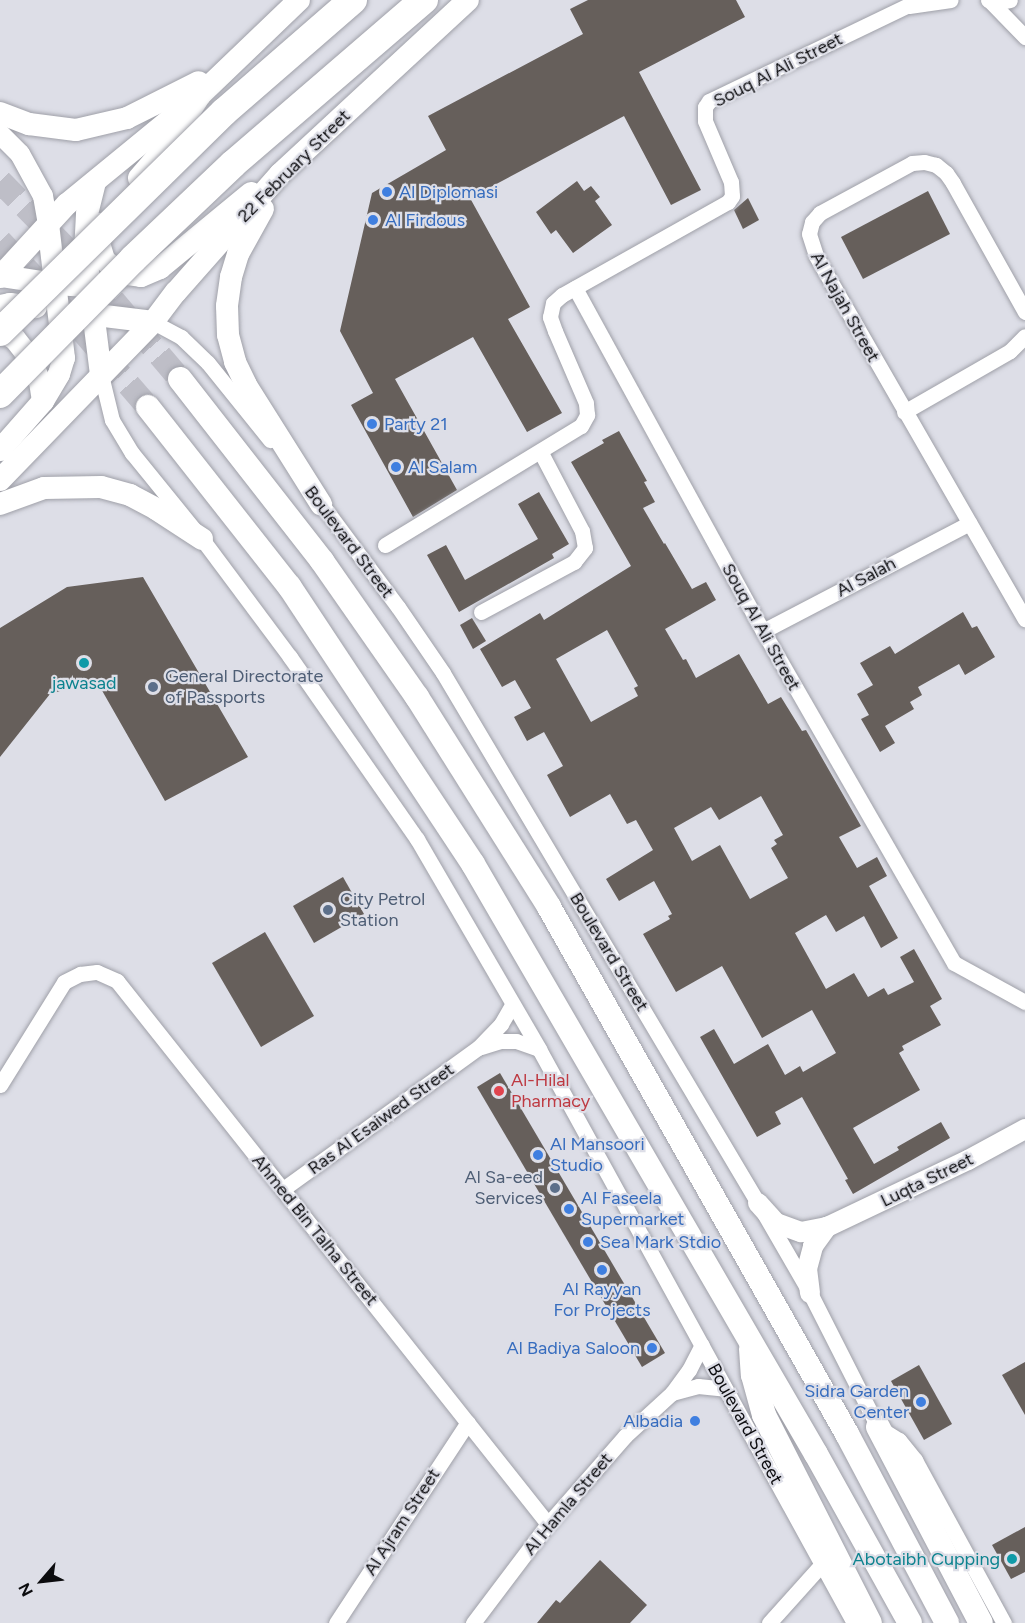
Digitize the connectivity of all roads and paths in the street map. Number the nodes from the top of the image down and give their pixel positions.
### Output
1 (299, 0) edge
2 (353, 0) edge
3 (424, 0) edge
4 (468, 0) edge
5 (951, 0) edge
6 (989, 0) edge
7 (1010, 0) edge
8 (912, 3) edge
9 (1025, 37) edge
10 (231, 63) junction
11 (200, 95) junction
12 (0, 113) edge
13 (0, 134) edge
14 (314, 144) junction
15 (280, 174) junction
16 (94, 182) junction
17 (48, 223) junction
18 (0, 276) edge
19 (55, 284) junction
20 (89, 286) junction
21 (181, 287) junction
22 (575, 288) junction
23 (0, 306) edge
24 (59, 310) junction
25 (1025, 312) edge
26 (93, 314) junction
27 (153, 322) junction
28 (0, 331) edge
29 (1025, 336) edge
30 (101, 375) junction
31 (180, 378) tunnel mouth
32 (0, 394) edge
33 (43, 401) junction
34 (148, 406) tunnel mouth
35 (903, 412) junction
36 (0, 450) edge
37 (541, 453) junction
38 (0, 480) edge
39 (0, 504) edge
40 (321, 504) junction
41 (970, 523) junction
42 (202, 539) junction
43 (384, 545) dead end
44 (1021, 602) edge
45 (481, 612) dead end
46 (1025, 619) edge
47 (763, 631) junction
48 (1025, 1002) edge
49 (512, 1005) junction
50 (478, 1048) junction
51 (538, 1048) junction
52 (0, 1085) edge
53 (1025, 1129) edge
54 (283, 1189) junction
55 (758, 1203) junction
56 (827, 1227) junction
57 (810, 1293) junction
58 (750, 1340) junction
59 (702, 1345) junction
60 (725, 1389) junction
61 (672, 1393) junction
62 (468, 1422) junction
63 (878, 1427) junction
64 (548, 1524) junction
65 (822, 1564) junction
66 (336, 1623) edge
67 (473, 1623) edge
68 (769, 1623) edge
69 (854, 1623) edge
70 (870, 1623) edge
71 (910, 1623) edge
72 (947, 1623) edge
73 (981, 1623) edge
74 (1004, 1623) edge

1 - 10 main road
2 - 28 highway, bridge
3 - 32 highway, 22 February Street, bridge
4 - 14 main road, 22 February Street
5 - 8 street, Souq Al Ali Street
6 - 7 street
6 - 9 street
8 - 22 street, Souq Al Ali Street
10 - 11 main road
10 - 12 main road
11 - 15 main road
11 - 16 main road
13 - 17 street
14 - 15 main road, 22 February Street
14 - 40 main road
15 - 21 main road, 22 February Street
16 - 17 main road
16 - 20 main road
17 - 18 main road
17 - 19 main road
18 - 19 main road
19 - 20 main road
19 - 24 main road
20 - 21 main road
20 - 26 main road
21 - 27 main road, 22 February Street
22 - 37 street, Souq Al Ali Street
22 - 47 street, Souq Al Ali Street
23 - 24 main road
24 - 26 main road
24 - 33 main road
25 - 35 street, Al Najah Street
26 - 27 main road
26 - 30 main road
27 - 30 main road, 22 February Street
27 - 40 street, Boulevard Street
28 - 33 main road
29 - 35 street
30 - 38 main road, 22 February Street
30 - 42 street, Boulevard Street
31 - 72 main road, Boulevard Street
33 - 36 main road
34 - 58 main road
35 - 41 street, Al Najah Street
37 - 43 street, Souq Al Ali Street
37 - 45 street
39 - 42 main road
40 - 55 street, Boulevard Street
41 - 44 street, Al Najah Street
41 - 47 street, Al Salah
42 - 49 street, Boulevard Street
44 - 46 street, Al Najah Street
47 - 48 street, Souq Al Ali Street
49 - 50 street, Ras Al Esaiwed Street
49 - 51 street, Boulevard Street
50 - 51 street, Ras Al Esaiwed Street
50 - 54 street, Ras Al Esaiwed Street
51 - 59 street, Boulevard Street
52 - 54 street, Ahmed Bin Talha Street
53 - 56 street, Luqta Street
54 - 62 street, Ahmed Bin Talha Street
55 - 56 street, Luqta Street
55 - 57 street, Boulevard Street
56 - 57 street
57 - 63 street, Boulevard Street
58 - 70 main road
58 - 71 main road
59 - 60 street, Boulevard Street
59 - 61 street, Al Hamla Street
60 - 61 street, Al Hamla Street
60 - 65 street, Boulevard Street
61 - 64 street, Al Hamla Street
62 - 64 street, Ahmed Bin Talha Street
62 - 66 street, Al Ajram Street
63 - 73 main road
63 - 74 street, Boulevard Street
64 - 67 street, Al Hamla Street
65 - 68 street
65 - 69 street, Boulevard Street

